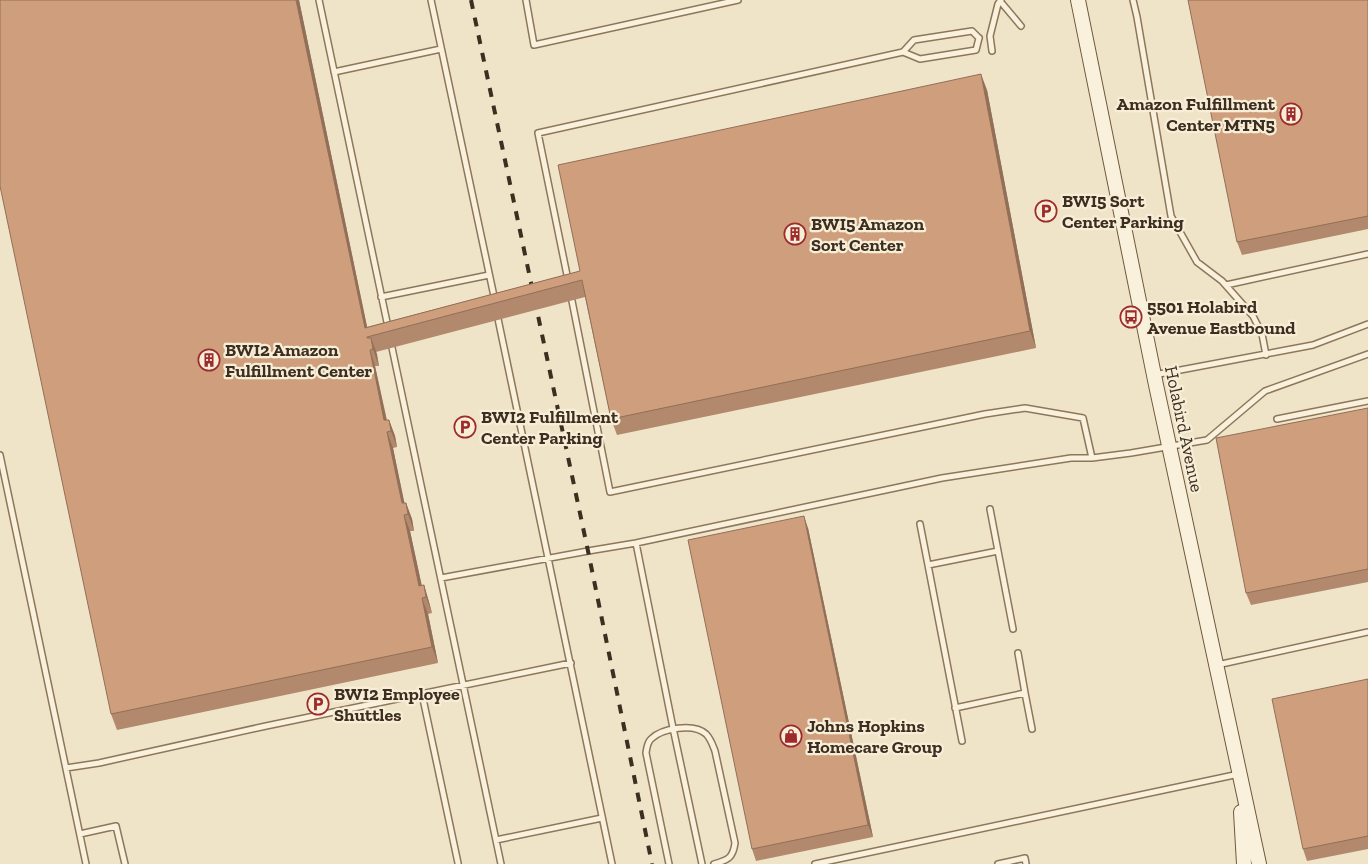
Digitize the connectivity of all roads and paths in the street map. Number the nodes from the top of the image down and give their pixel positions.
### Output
1 (319, 0) edge
2 (431, 0) edge
3 (526, 0) edge
4 (738, 0) edge
5 (1078, 0) edge
6 (1133, 0) edge
7 (1000, 1) edge
8 (1021, 26) dead end
9 (990, 36) junction
10 (979, 38) junction
11 (441, 49) junction
12 (992, 51) dead end
13 (903, 52) junction
14 (334, 72) junction
15 (1368, 254) edge
16 (489, 275) junction
17 (1226, 285) junction
18 (381, 297) junction
19 (1368, 324) edge
20 (1368, 354) edge
21 (1266, 355) junction
22 (1154, 376) junction
23 (1368, 401) edge
24 (1277, 419) dead end
25 (1169, 446) junction
26 (0, 455) edge
27 (1092, 458) junction
28 (990, 509) dead end
29 (920, 524) dead end
30 (636, 543) junction
31 (998, 551) junction
32 (549, 558) junction
33 (928, 565) junction
34 (442, 578) junction
35 (1013, 629) dead end
36 (1368, 632) edge
37 (1018, 653) dead end
38 (571, 663) junction
39 (1216, 665) junction
40 (464, 685) junction
41 (1025, 693) junction
42 (422, 694) junction
43 (955, 708) junction
44 (673, 728) junction
45 (1032, 729) dead end
46 (962, 741) dead end
47 (66, 768) junction
48 (1239, 774) junction
49 (602, 818) junction
50 (80, 834) junction
51 (496, 840) junction
52 (458, 863) dead end
53 (86, 864) edge
54 (125, 864) edge
55 (501, 864) edge
56 (612, 864) edge
57 (669, 864) edge
58 (702, 864) edge
59 (714, 864) edge
60 (815, 864) edge
61 (998, 864) edge
62 (1026, 864) edge
63 (1244, 864) edge
64 (1259, 864) edge

1 - 14 lane
2 - 11 lane
3 - 4 lane
5 - 22 main road, Holabird Avenue
6 - 17 lane
7 - 8 lane
7 - 9 lane
9 - 10 lane
9 - 12 lane
10 - 13 lane
10 - 13 lane
11 - 14 lane
11 - 16 lane
13 - 27 lane
14 - 18 lane
15 - 17 lane
16 - 18 lane
16 - 32 lane
17 - 21 lane
18 - 34 lane
19 - 21 lane
20 - 25 lane
21 - 22 lane
22 - 25 main road, Holabird Avenue
23 - 24 lane
25 - 27 lane
25 - 39 main road, Holabird Avenue
26 - 47 lane
27 - 30 lane
28 - 31 lane
29 - 33 lane
30 - 32 lane
30 - 44 lane
31 - 33 lane
31 - 35 lane
32 - 34 lane
32 - 38 lane
33 - 43 lane
34 - 40 lane
36 - 39 lane
37 - 41 lane
38 - 40 lane
38 - 49 lane
39 - 48 main road, Holabird Avenue
40 - 42 lane
40 - 51 lane
41 - 43 lane
41 - 45 lane
42 - 47 lane
42 - 52 lane
43 - 46 lane
44 - 57 lane
44 - 58 lane
44 - 59 lane
47 - 50 lane
48 - 60 lane
48 - 63 main road
48 - 64 main road, Holabird Avenue
49 - 51 lane
49 - 56 lane
50 - 53 lane
50 - 54 lane
51 - 55 lane
61 - 62 lane

